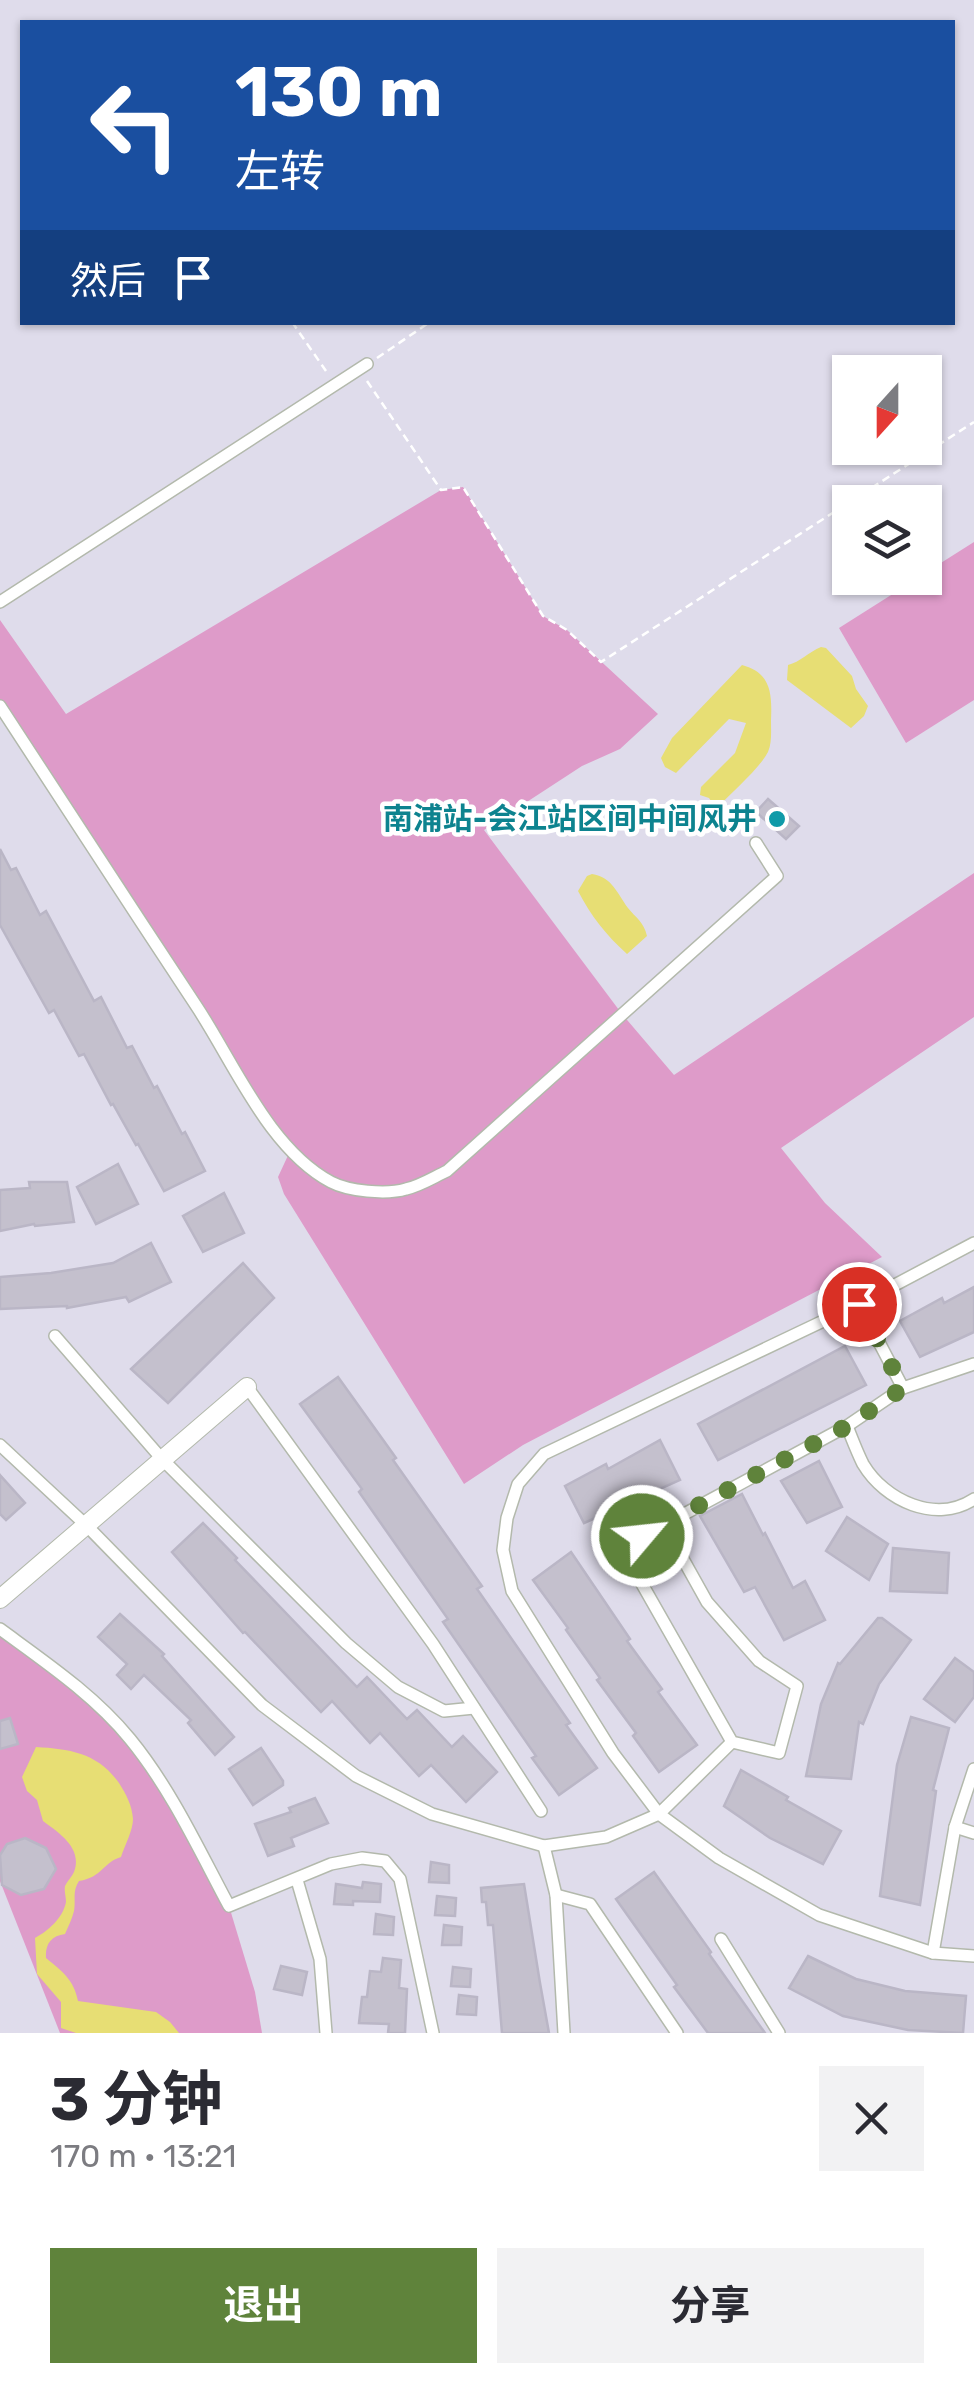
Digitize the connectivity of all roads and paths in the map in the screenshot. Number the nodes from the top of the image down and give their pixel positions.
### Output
1 (294, 325) edge
2 (426, 325) edge
3 (363, 367) junction
4 (335, 385) junction
5 (974, 422) edge
6 (0, 602) edge
7 (0, 706) edge
8 (756, 844) dead end
9 (974, 1244) edge
10 (859, 1304) junction
11 (55, 1336) dead end
12 (974, 1364) edge
13 (247, 1387) joint
14 (903, 1388) junction
15 (847, 1426) junction
16 (0, 1445) edge
17 (161, 1458) junction
18 (974, 1499) edge
19 (664, 1525) junction
20 (87, 1526) junction
21 (0, 1600) edge
22 (0, 1628) edge
23 (474, 1708) junction
24 (732, 1742) junction
25 (974, 1769) edge
26 (541, 1812) dead end
27 (659, 1814) junction
28 (955, 1827) junction
29 (974, 1833) edge
30 (544, 1846) junction
31 (296, 1880) junction
32 (556, 1895) junction
33 (720, 1939) dead end
34 (933, 1953) junction
35 (974, 1956) edge
36 (326, 2033) edge
37 (433, 2033) edge
38 (564, 2033) edge
39 (678, 2033) edge
40 (781, 2033) edge

1 - 4 path
2 - 3 path
3 - 4 street
3 - 5 path
4 - 6 street
7 - 8 street
9 - 10 street
10 - 14 street
10 - 27 street
11 - 17 street
12 - 14 street
13 - 17 street
13 - 23 street
14 - 15 street
15 - 18 street
15 - 19 street
16 - 20 street
17 - 20 street
17 - 23 street
19 - 24 street
19 - 24 street
20 - 21 street
20 - 30 street
22 - 31 street
23 - 26 street
24 - 27 street
25 - 28 street
27 - 30 street
27 - 34 street
28 - 29 street
28 - 34 street
30 - 32 street
31 - 36 street
31 - 37 street
32 - 38 street
32 - 39 street
33 - 40 street
34 - 35 street

